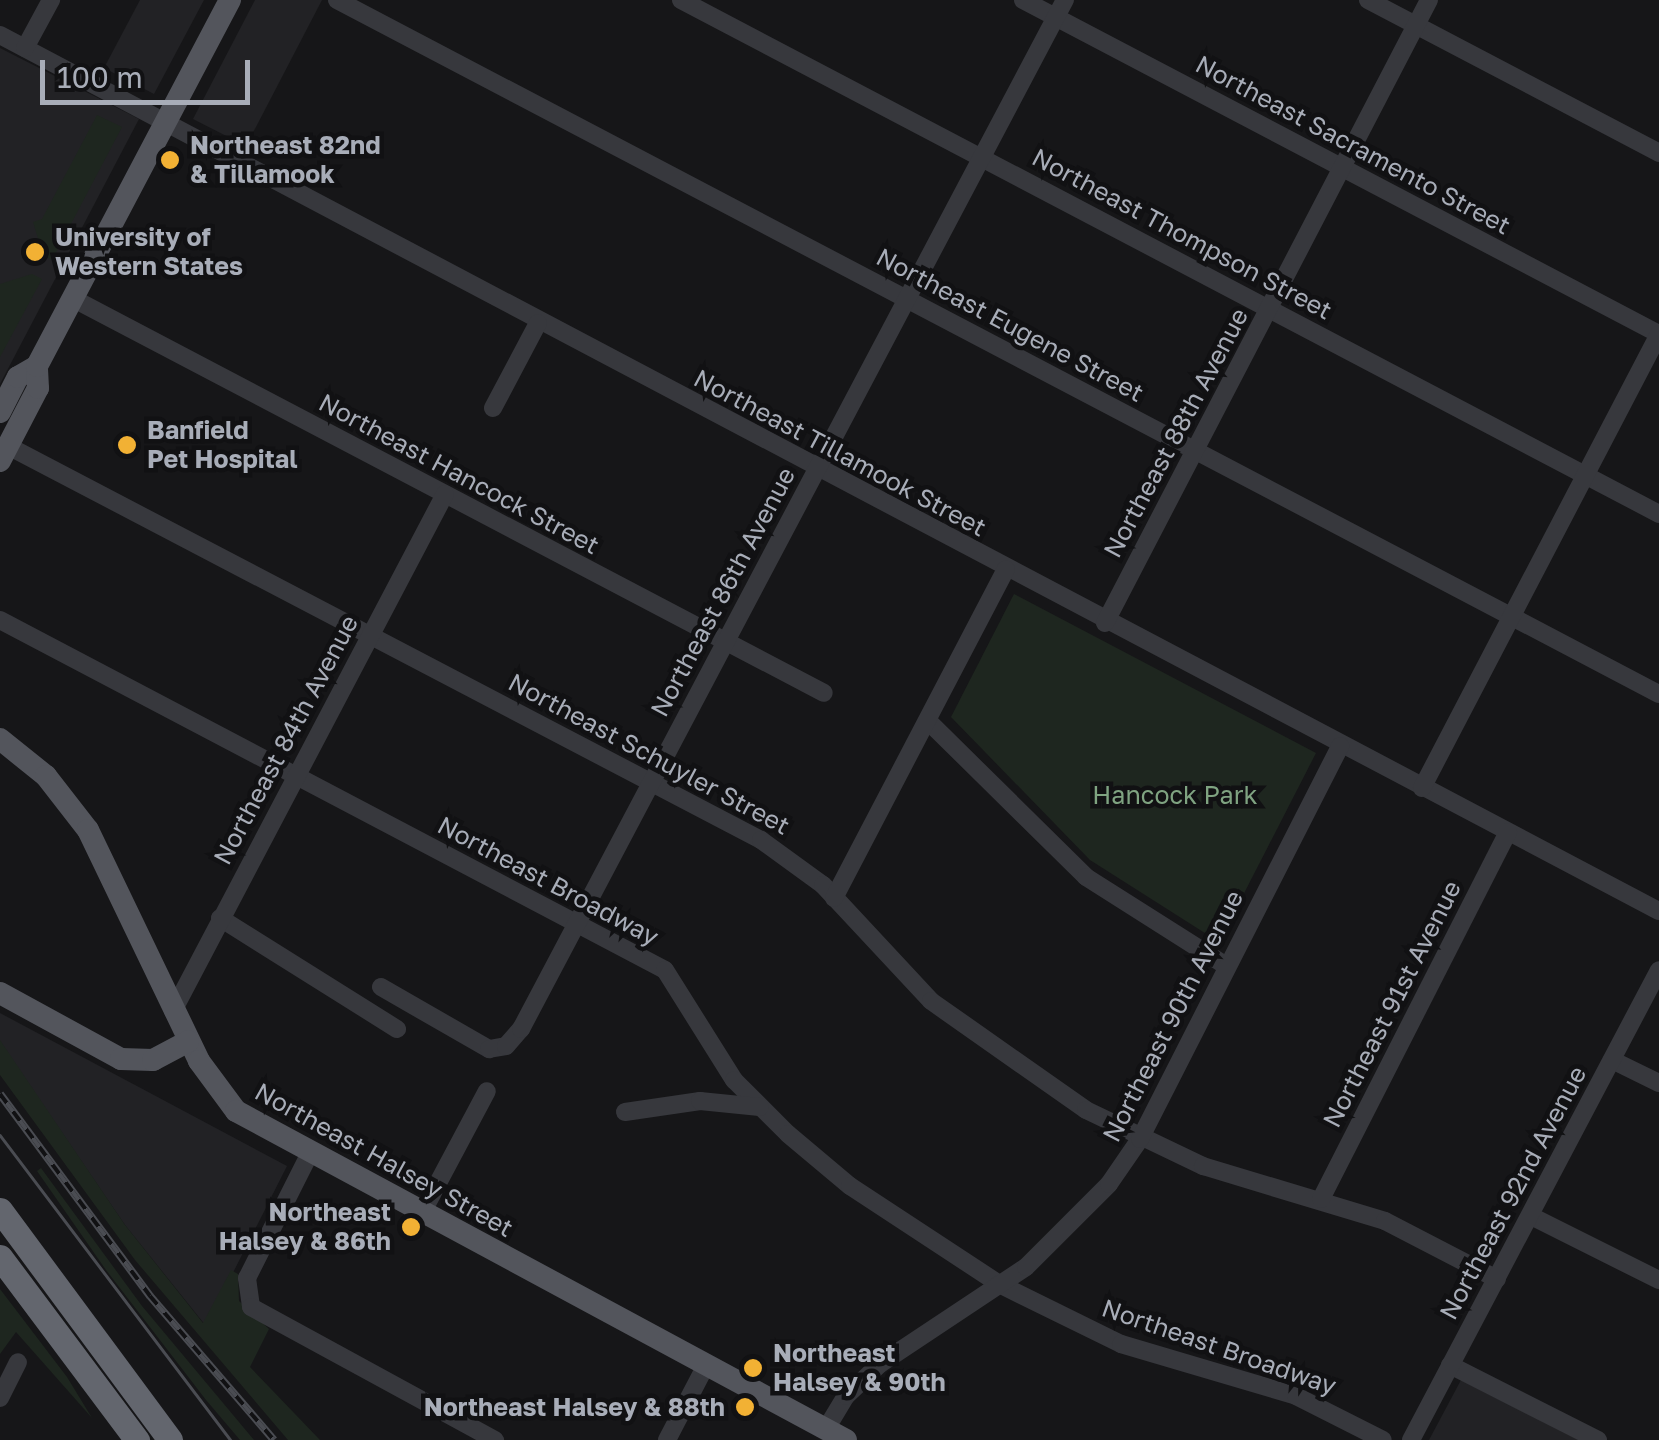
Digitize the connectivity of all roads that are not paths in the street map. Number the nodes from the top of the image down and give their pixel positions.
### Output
1 (50, 0) edge
2 (230, 0) edge
3 (336, 0) edge
4 (681, 0) edge
5 (1024, 0) edge
6 (1368, 0) edge
7 (1429, 0) edge
8 (1060, 8) edge
9 (1417, 26) junction
10 (0, 34) edge
11 (26, 48) junction
12 (165, 122) junction
13 (1659, 153) edge
14 (982, 158) junction
15 (1342, 168) junction
16 (72, 298) junction
17 (907, 299) junction
18 (1269, 308) junction
19 (538, 323) junction
20 (1659, 334) edge
21 (36, 366) junction
22 (494, 408) dead end
23 (0, 412) edge
24 (1195, 450) junction
25 (4, 454) edge
26 (816, 469) junction
27 (1585, 475) junction
28 (444, 494) junction
29 (1659, 514) edge
30 (1006, 568) junction
31 (1512, 617) junction
32 (0, 620) edge
33 (1105, 623) junction
34 (370, 636) junction
35 (724, 641) junction
36 (824, 693) dead end
37 (1659, 694) edge
38 (928, 720) junction
39 (0, 739) edge
40 (1340, 746) junction
41 (298, 778) junction
42 (651, 781) junction
43 (1422, 788) junction
44 (1508, 832) junction
45 (834, 898) junction
46 (1659, 911) edge
47 (220, 918) junction
48 (576, 922) junction
49 (1226, 966) junction
50 (1659, 970) edge
51 (381, 987) dead end
52 (0, 993) edge
53 (172, 1010) junction
54 (397, 1029) dead end
55 (188, 1041) junction
56 (1612, 1060) junction
57 (1659, 1083) edge
58 (488, 1090) dead end
59 (760, 1107) junction
60 (625, 1112) dead end
61 (1140, 1139) junction
62 (310, 1154) junction
63 (1321, 1199) junction
64 (0, 1210) edge
65 (422, 1213) junction
66 (1531, 1216) junction
67 (0, 1257) edge
68 (1497, 1279) junction
69 (1659, 1280) edge
70 (1000, 1284) junction
71 (18, 1362) dead end
72 (706, 1365) junction
73 (1450, 1366) junction
74 (0, 1398) edge
75 (836, 1435) edge
76 (137, 1440) edge
77 (170, 1440) edge
78 (495, 1440) edge
79 (666, 1440) edge
80 (1383, 1440) edge
81 (1411, 1440) edge
82 (1598, 1440) edge

1 - 11 street
2 - 12 main road
3 - 17 street, Northeast Eugene Street
4 - 14 street, Northeast Thompson Street
5 - 8 street, Northeast Sacramento Street
6 - 9 street
7 - 9 street, Northeast 88th Avenue
8 - 14 street, Northeast 86th Avenue
8 - 15 street, Northeast Sacramento Street
9 - 13 street
9 - 15 street, Northeast 88th Avenue
10 - 11 street, Northeast Tillamook Street
11 - 12 street, Northeast Tillamook Street
12 - 16 main road
12 - 19 street, Northeast Tillamook Street
14 - 17 street, Northeast 86th Avenue
14 - 18 street, Northeast Thompson Street
15 - 18 street, Northeast 88th Avenue
15 - 20 street, Northeast Sacramento Street
16 - 21 main road
16 - 28 street, Northeast Hancock Street
17 - 24 street, Northeast Eugene Street
17 - 26 street, Northeast 86th Avenue
18 - 24 street, Northeast 88th Avenue
18 - 27 street, Northeast Thompson Street
19 - 22 street
19 - 26 street, Northeast Tillamook Street
20 - 27 street
21 - 23 main road
21 - 25 main road
24 - 31 street, Northeast Eugene Street
24 - 33 street, Northeast 88th Avenue
25 - 34 street, Northeast Schuyler Street
26 - 30 street, Northeast Tillamook Street
26 - 35 street, Northeast 86th Avenue
27 - 29 street, Northeast Thompson Street
27 - 31 street
28 - 34 street, Northeast 84th Avenue
28 - 35 street, Northeast Hancock Street
30 - 33 street, Northeast Tillamook Street
30 - 38 street
31 - 37 street, Northeast Eugene Street
31 - 43 street
32 - 41 street, Northeast Broadway
33 - 40 street, Northeast Tillamook Street
34 - 41 street, Northeast 84th Avenue
34 - 42 street, Northeast Schuyler Street
35 - 36 street, Northeast Hancock Street
35 - 42 street, Northeast 86th Avenue
38 - 45 street
38 - 49 street
39 - 53 main road, Northeast Halsey Street
40 - 43 street, Northeast Tillamook Street
40 - 49 street, Northeast 90th Avenue
41 - 47 street, Northeast 84th Avenue
41 - 48 street, Northeast Broadway
42 - 45 street, Northeast Schuyler Street
42 - 48 street, Northeast 86th Avenue
43 - 44 street, Northeast Tillamook Street
44 - 46 street, Northeast Tillamook Street
44 - 63 street, Northeast 91st Avenue
45 - 61 street, Northeast Schuyler Street
47 - 53 street, Northeast 84th Avenue
47 - 54 street
48 - 51 street, Northeast 86th Avenue
48 - 59 street, Northeast Broadway
49 - 61 street, Northeast 90th Avenue
50 - 56 street, Northeast 92nd Avenue
52 - 55 main road
53 - 55 main road, Northeast Halsey Street
55 - 62 main road, Northeast Halsey Street
56 - 57 street
56 - 66 street, Northeast 92nd Avenue
58 - 65 street
59 - 60 street
59 - 70 street, Northeast Broadway
61 - 63 street, Northeast Schuyler Street
61 - 70 street, Northeast 90th Avenue
62 - 65 main road, Northeast Halsey Street
62 - 78 street
63 - 68 street, Northeast Schuyler Street
64 - 77 highway
65 - 72 main road, Northeast Halsey Street
66 - 68 street, Northeast 92nd Avenue
66 - 69 street
67 - 76 highway
68 - 73 street, Northeast 92nd Avenue
70 - 75 street, Northeast 90th Avenue
70 - 80 street, Northeast Broadway
71 - 74 street
72 - 75 main road, Northeast Halsey Street
72 - 79 street
73 - 81 street, Northeast 92nd Avenue
73 - 82 street

